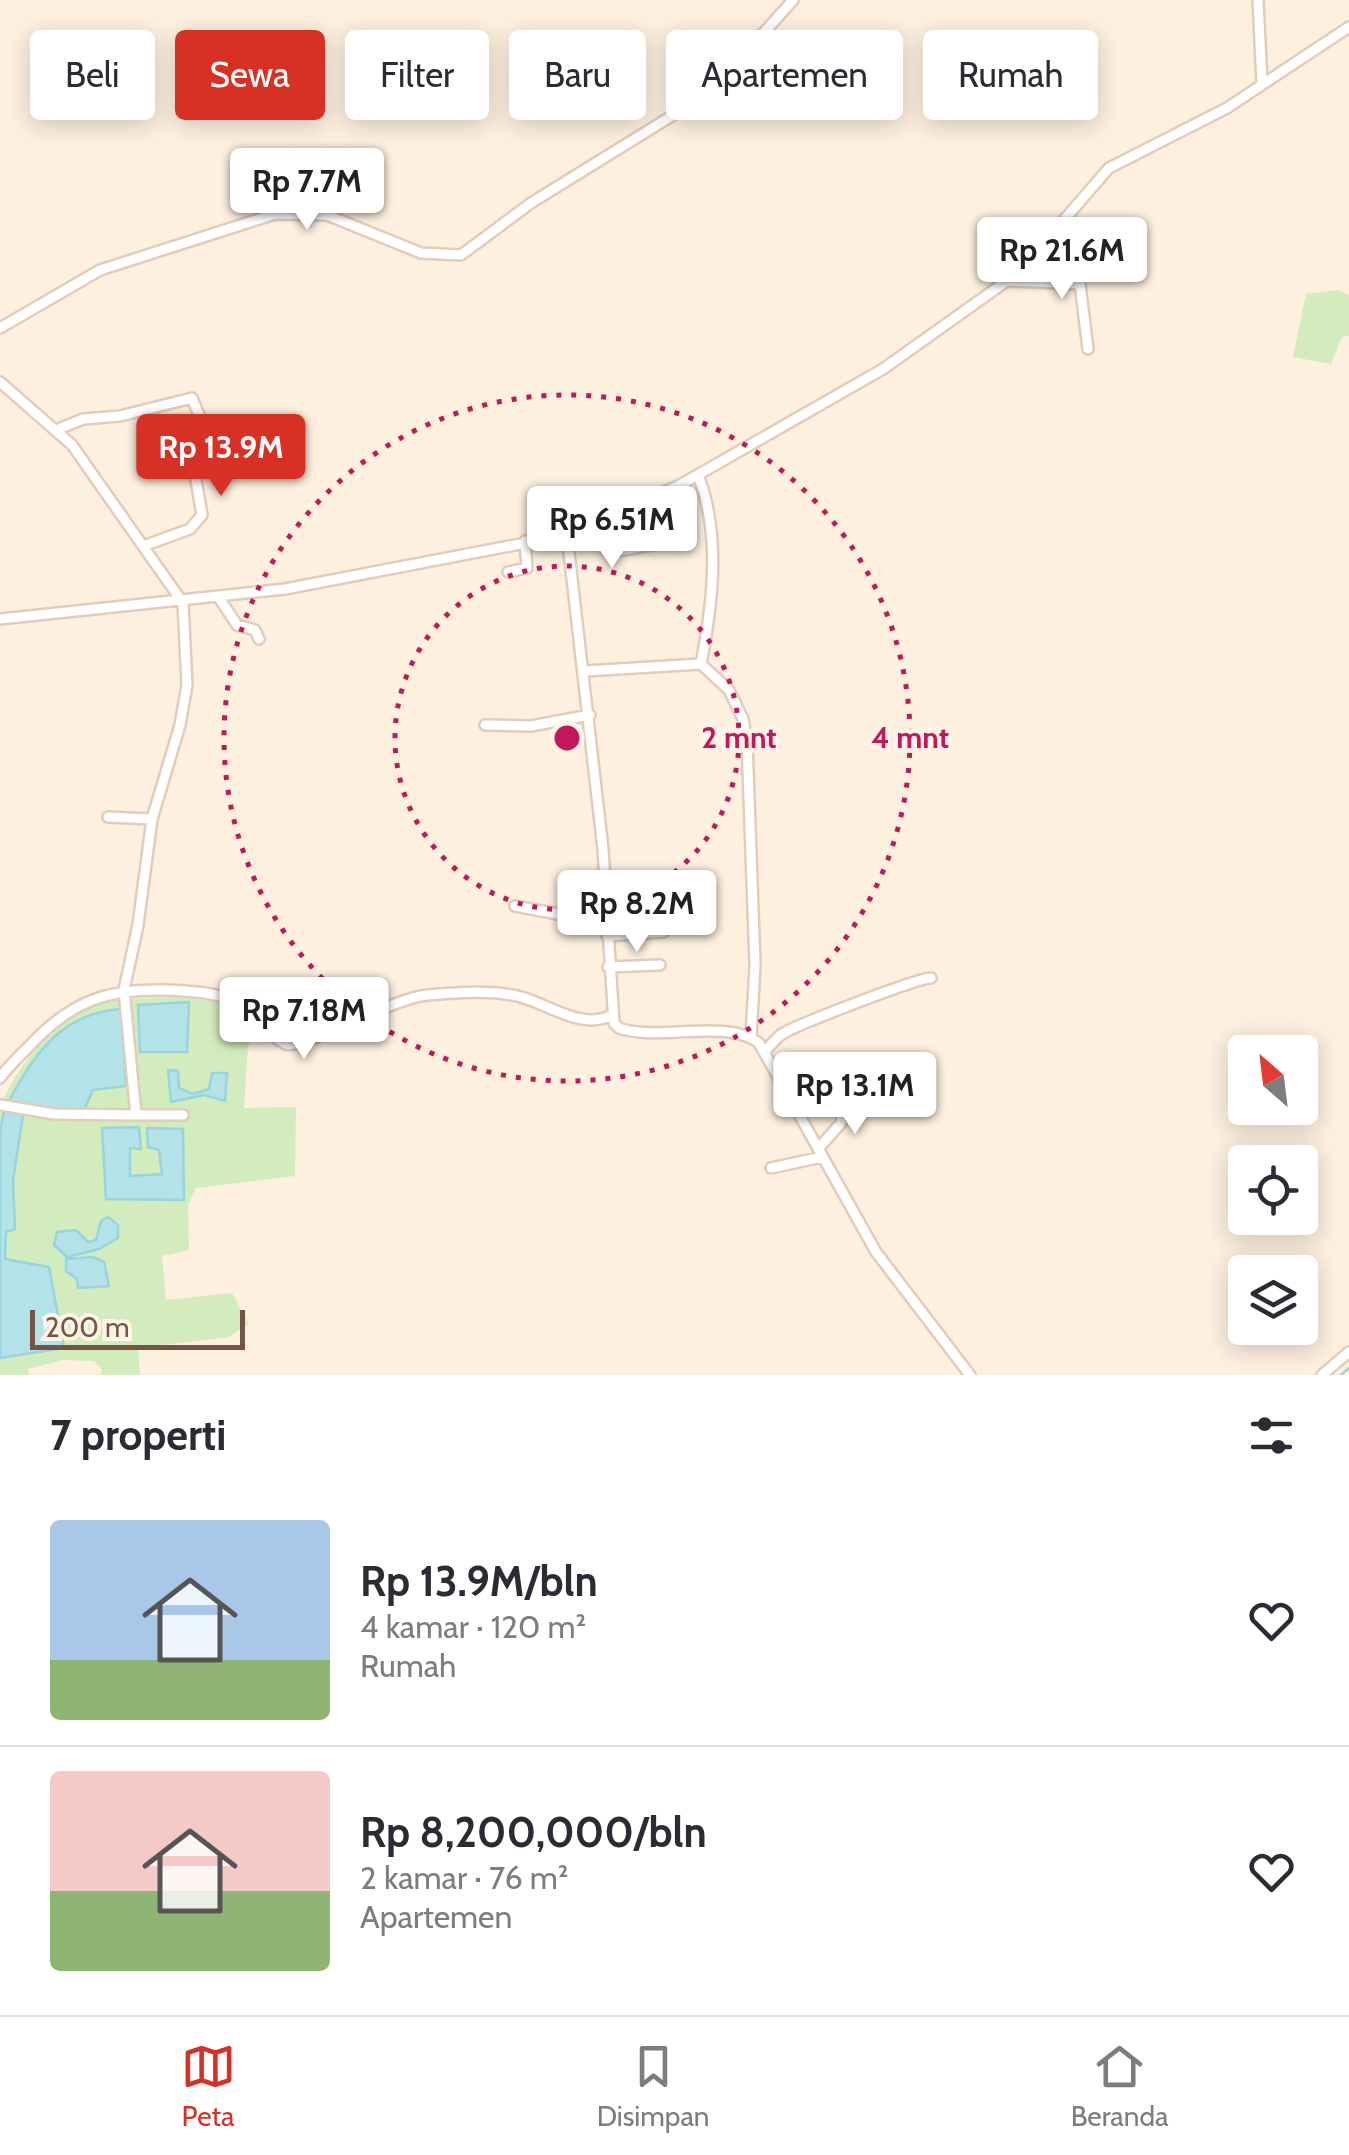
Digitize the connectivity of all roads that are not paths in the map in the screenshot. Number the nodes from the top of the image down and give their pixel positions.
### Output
1 (794, 0) edge
2 (1258, 0) edge
3 (1349, 27) edge
4 (1262, 83) junction
5 (1008, 281) junction
6 (0, 328) edge
7 (1088, 349) dead end
8 (0, 382) edge
9 (56, 430) junction
10 (698, 475) junction
11 (597, 524) junction
12 (568, 534) junction
13 (525, 541) junction
14 (662, 543) dead end
15 (146, 545) junction
16 (508, 572) dead end
17 (218, 598) junction
18 (183, 602) junction
19 (0, 620) edge
20 (259, 639) dead end
21 (701, 664) junction
22 (585, 671) junction
23 (590, 715) junction
24 (485, 724) dead end
25 (108, 818) dead end
26 (152, 819) junction
27 (654, 896) dead end
28 (606, 900) junction
29 (514, 906) dead end
30 (606, 923) junction
31 (664, 932) dead end
32 (607, 936) junction
33 (660, 965) dead end
34 (608, 967) junction
35 (931, 978) dead end
36 (124, 990) junction
37 (612, 1015) junction
38 (751, 1038) junction
39 (766, 1051) junction
40 (1, 1075) edge
41 (844, 1101) dead end
42 (0, 1106) edge
43 (136, 1115) junction
44 (182, 1115) dead end
45 (820, 1153) junction
46 (771, 1168) dead end
47 (1349, 1352) edge
48 (970, 1375) edge
49 (1322, 1375) edge

1 - 6 street
2 - 4 street
3 - 4 street
4 - 5 street
5 - 7 street
5 - 10 street
8 - 9 street
9 - 15 street
9 - 15 street
10 - 11 street
10 - 21 street
11 - 12 street
11 - 14 street
12 - 13 street
12 - 22 street
13 - 16 street
13 - 17 street
15 - 18 street
17 - 18 street
17 - 20 street
18 - 19 street
18 - 26 street
21 - 22 street
21 - 38 street
22 - 23 street
23 - 24 street
23 - 28 street
25 - 26 street
26 - 36 street
27 - 28 street
28 - 30 street
29 - 30 street
30 - 32 street
31 - 32 street
32 - 34 street
33 - 34 street
34 - 37 street
35 - 39 street
36 - 37 street
36 - 40 street
36 - 43 street
37 - 38 street
38 - 39 street
39 - 45 street
41 - 45 street
42 - 43 street
43 - 44 street
45 - 46 street
45 - 48 street
47 - 49 street

